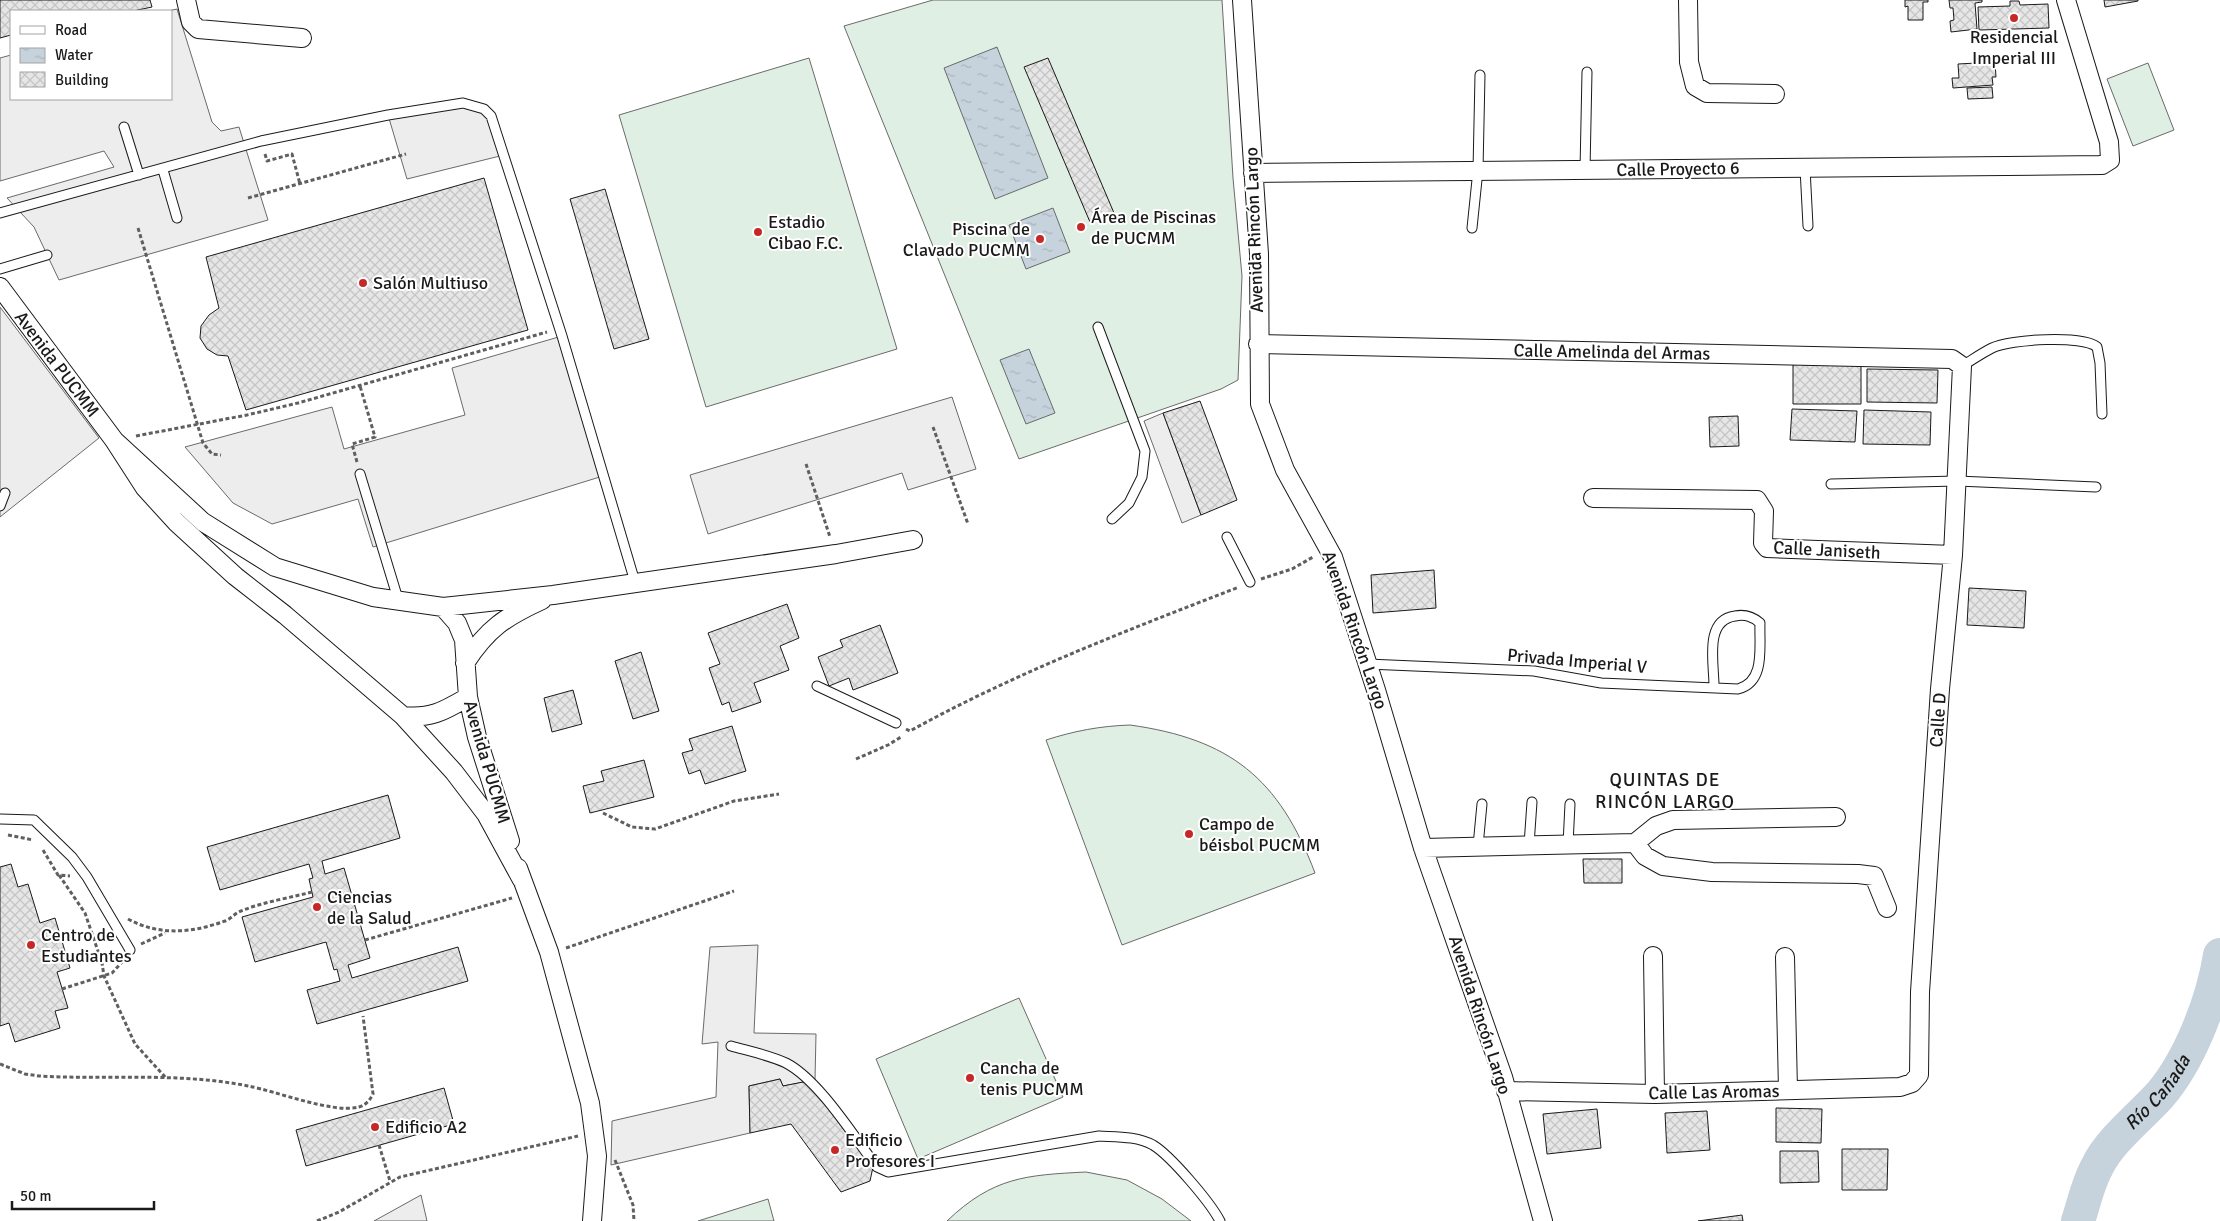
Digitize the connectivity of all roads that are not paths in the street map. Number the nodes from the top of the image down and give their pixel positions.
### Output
1 (186, 0) edge
2 (1242, 0) edge
3 (1688, 0) edge
4 (2066, 0) edge
5 (302, 38) dead end
6 (1587, 72) dead end
7 (1480, 76) dead end
8 (1775, 94) dead end
9 (124, 127) dead end
10 (1805, 168) junction
11 (163, 170) junction
12 (1478, 170) junction
13 (1585, 170) junction
14 (1253, 172) junction
15 (139, 175) junction
16 (0, 213) edge
17 (177, 218) dead end
18 (1808, 226) dead end
19 (1472, 228) dead end
20 (47, 255) dead end
21 (0, 269) edge
22 (0, 287) edge
23 (1098, 328) dead end
24 (1258, 344) junction
25 (1962, 366) junction
26 (2102, 414) dead end
27 (114, 440) junction
28 (360, 474) road end
29 (1958, 481) junction
30 (1831, 484) dead end
31 (2096, 487) dead end
32 (5, 493) dead end
33 (1593, 498) dead end
34 (0, 506) edge
35 (1112, 518) dead end
36 (1226, 537) dead end
37 (913, 540) dead end
38 (1953, 555) junction
39 (635, 582) junction
40 (1250, 582) road end
41 (553, 595) junction
42 (398, 600) junction
43 (443, 607) junction
44 (465, 663) junction
45 (1367, 664) junction
46 (816, 686) dead end
47 (1714, 686) junction
48 (468, 698) junction
49 (403, 716) junction
50 (896, 723) road end
51 (1532, 802) dead end
52 (1482, 804) dead end
53 (1570, 804) dead end
54 (1836, 817) dead end
55 (0, 819) edge
56 (1635, 843) junction
57 (1568, 844) junction
58 (1529, 845) junction
59 (1478, 846) junction
60 (1423, 848) junction
61 (525, 887) junction
62 (1886, 908) dead end
63 (130, 950) road end
64 (1653, 956) dead end
65 (1786, 957) dead end
66 (731, 1046) dead end
67 (1919, 1075) joint
68 (1788, 1090) junction
69 (1506, 1091) junction
70 (1655, 1094) junction
71 (592, 1221) edge
72 (1220, 1221) edge
73 (1543, 1221) edge

1 - 5 street
2 - 14 street, Avenida Rincón Largo
3 - 8 street
4 - 10 street, Calle Proyecto 6
6 - 13 lane
7 - 12 lane
9 - 15 lane
10 - 13 street, Calle Proyecto 6
10 - 18 lane
11 - 15 lane
11 - 17 lane
11 - 39 lane
12 - 13 street, Calle Proyecto 6
12 - 14 street, Calle Proyecto 6
12 - 19 lane
14 - 24 street, Avenida Rincón Largo
15 - 16 lane
20 - 21 lane
22 - 27 street, Avenida PUCMM
23 - 35 lane
24 - 25 street, Calle Amelinda del Armas
24 - 45 street, Avenida Rincón Largo
25 - 26 lane
25 - 29 street, Calle D
27 - 42 street, Avenida PUCMM
27 - 49 street, Avenida PUCMM
28 - 42 lane
29 - 30 lane
29 - 31 lane
29 - 38 street, Calle D
32 - 34 lane
33 - 38 street, Calle Janiseth
36 - 40 lane
37 - 39 street
38 - 67 street, Calle D
39 - 41 street
41 - 43 street
41 - 44 street
42 - 43 street, Avenida PUCMM
43 - 44 street, Avenida PUCMM
44 - 48 street, Avenida PUCMM
45 - 47 lane, Privada Imperial V
45 - 60 street, Avenida Rincón Largo
46 - 50 lane
47 - 47 lane, Privada Imperial V
48 - 49 street
48 - 61 street, Avenida PUCMM
49 - 61 street, Avenida PUCMM
51 - 58 lane
52 - 59 lane
53 - 57 lane
54 - 56 street
55 - 63 lane
56 - 57 street
56 - 62 street
57 - 58 street
58 - 59 street
59 - 60 street
60 - 69 street, Avenida Rincón Largo
61 - 71 street, Avenida PUCMM
64 - 70 street
65 - 68 street
66 - 72 lane
67 - 68 street, Calle Las Aromas
68 - 70 street, Calle Las Aromas
69 - 70 street, Calle Las Aromas
69 - 73 street, Avenida Rincón Largo

